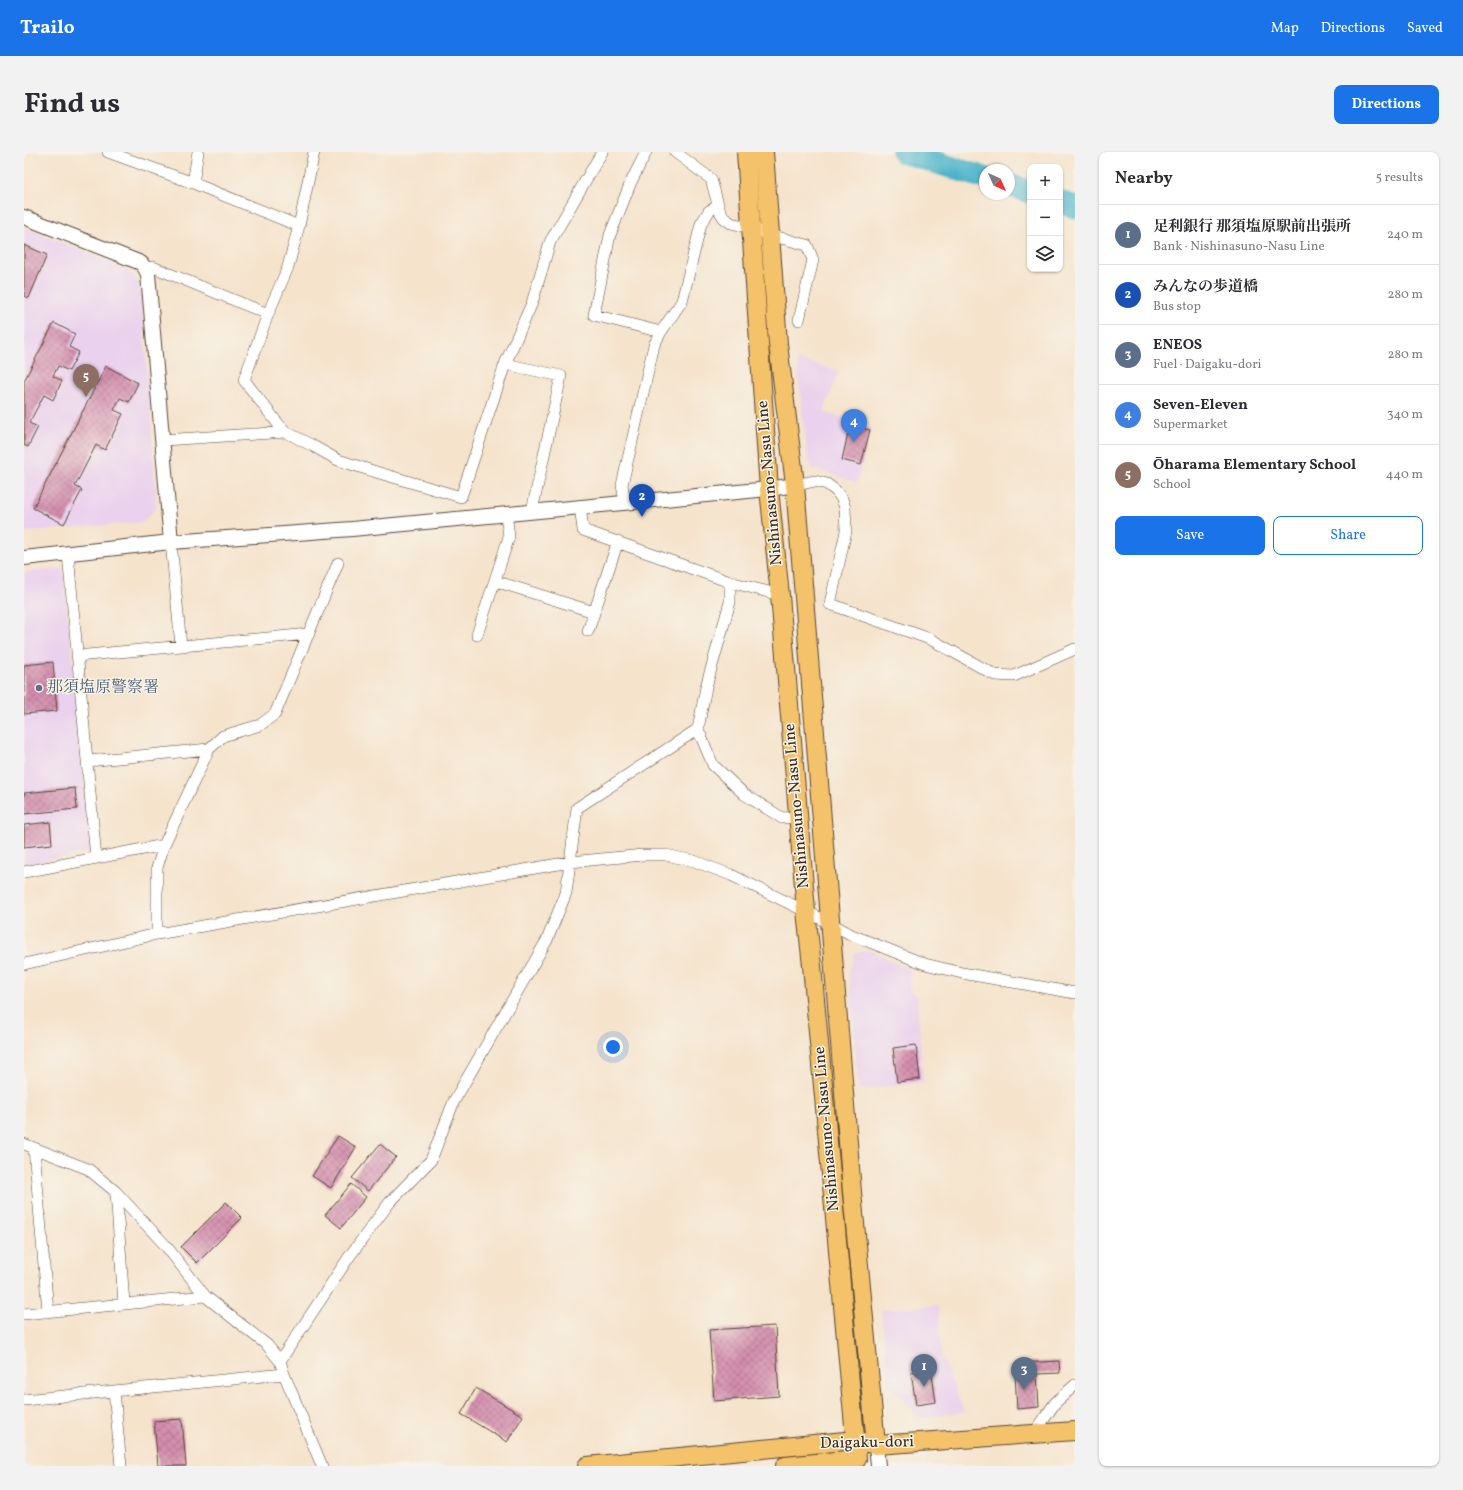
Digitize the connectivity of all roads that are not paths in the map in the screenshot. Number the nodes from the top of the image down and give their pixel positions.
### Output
1 (108, 152) edge
2 (198, 152) edge
3 (314, 152) edge
4 (602, 152) edge
5 (646, 152) edge
6 (675, 152) edge
7 (746, 152) edge
8 (764, 152) edge
9 (193, 183) junction
10 (718, 206) junction
11 (24, 217) edge
12 (299, 226) junction
13 (752, 228) junction
14 (770, 235) junction
15 (145, 268) junction
16 (268, 314) junction
17 (799, 320) dead end
18 (661, 332) junction
19 (505, 364) junction
20 (286, 432) junction
21 (163, 440) junction
22 (795, 485) junction
23 (769, 488) junction
24 (625, 502) junction
25 (580, 506) junction
26 (532, 511) junction
27 (506, 513) junction
28 (172, 542) junction
29 (618, 542) junction
30 (68, 554) junction
31 (24, 558) edge
32 (338, 563) dead end
33 (495, 581) junction
34 (730, 582) junction
35 (780, 594) junction
36 (594, 612) junction
37 (588, 630) dead end
38 (309, 634) junction
39 (477, 635) dead end
40 (181, 646) junction
41 (1075, 649) edge
42 (77, 656) junction
43 (698, 729) junction
44 (209, 749) junction
45 (88, 761) junction
46 (798, 817) junction
47 (164, 845) junction
48 (96, 858) junction
49 (570, 862) junction
50 (24, 872) edge
51 (806, 911) junction
52 (830, 923) junction
53 (157, 934) junction
54 (24, 964) edge
55 (1075, 993) edge
56 (29, 1146) edge
57 (116, 1192) junction
58 (205, 1296) junction
59 (124, 1304) junction
60 (48, 1312) junction
61 (24, 1314) edge
62 (280, 1361) junction
63 (284, 1374) junction
64 (1075, 1385) edge
65 (114, 1391) junction
66 (24, 1400) edge
67 (1075, 1431) edge
68 (1033, 1435) junction
69 (855, 1440) junction
70 (876, 1445) junction
71 (858, 1463) edge
72 (121, 1466) edge
73 (322, 1466) edge
74 (587, 1466) edge
75 (785, 1466) edge
76 (878, 1466) edge

1 - 9 street
2 - 9 street
3 - 12 street
4 - 19 street
5 - 18 street
6 - 10 street
7 - 13 main road, Nishinasuno-Nasu Line
8 - 14 main road, Nishinasuno-Nasu Line
9 - 12 street
10 - 13 street
10 - 18 street
11 - 15 street
12 - 16 street
13 - 14 street
13 - 23 main road, Nishinasuno-Nasu Line
14 - 17 street
14 - 22 main road, Nishinasuno-Nasu Line
15 - 16 street
15 - 21 street
16 - 20 street
18 - 24 street
19 - 20 street
19 - 26 street
20 - 21 street
21 - 28 street
22 - 23 street
22 - 41 street
22 - 52 main road, Nishinasuno-Nasu Line
23 - 24 street
23 - 35 main road, Nishinasuno-Nasu Line
24 - 25 street
25 - 26 street
25 - 29 street
26 - 27 street
27 - 28 street
27 - 33 street
28 - 30 street
28 - 40 street
29 - 34 street
29 - 36 street
30 - 31 street
30 - 42 street
32 - 38 street
33 - 36 street
33 - 39 street
34 - 35 street
34 - 43 street
35 - 46 main road, Nishinasuno-Nasu Line
36 - 37 street
38 - 40 street
38 - 44 street
40 - 42 street
42 - 45 street
43 - 46 street
43 - 49 street
44 - 45 street
44 - 47 street
45 - 48 street
46 - 51 main road, Nishinasuno-Nasu Line
47 - 48 street
47 - 53 street
48 - 50 street
49 - 51 street
49 - 53 street
49 - 62 street
51 - 52 street
51 - 69 main road, Nishinasuno-Nasu Line
52 - 55 street
52 - 70 main road, Nishinasuno-Nasu Line
53 - 54 street
56 - 57 street
56 - 60 street
57 - 58 street
57 - 59 street
58 - 59 street
58 - 62 street
59 - 60 street
60 - 61 street
62 - 63 street
63 - 65 street
63 - 73 street
64 - 68 street
65 - 66 street
65 - 72 street
67 - 68 main road, Daigaku-dori
68 - 70 main road, Daigaku-dori
69 - 70 main road, Daigaku-dori
69 - 71 main road, Nishinasuno-Nasu Line
69 - 74 main road, Daigaku-dori
70 - 71 main road
70 - 76 street
71 - 75 main road, Daigaku-dori

